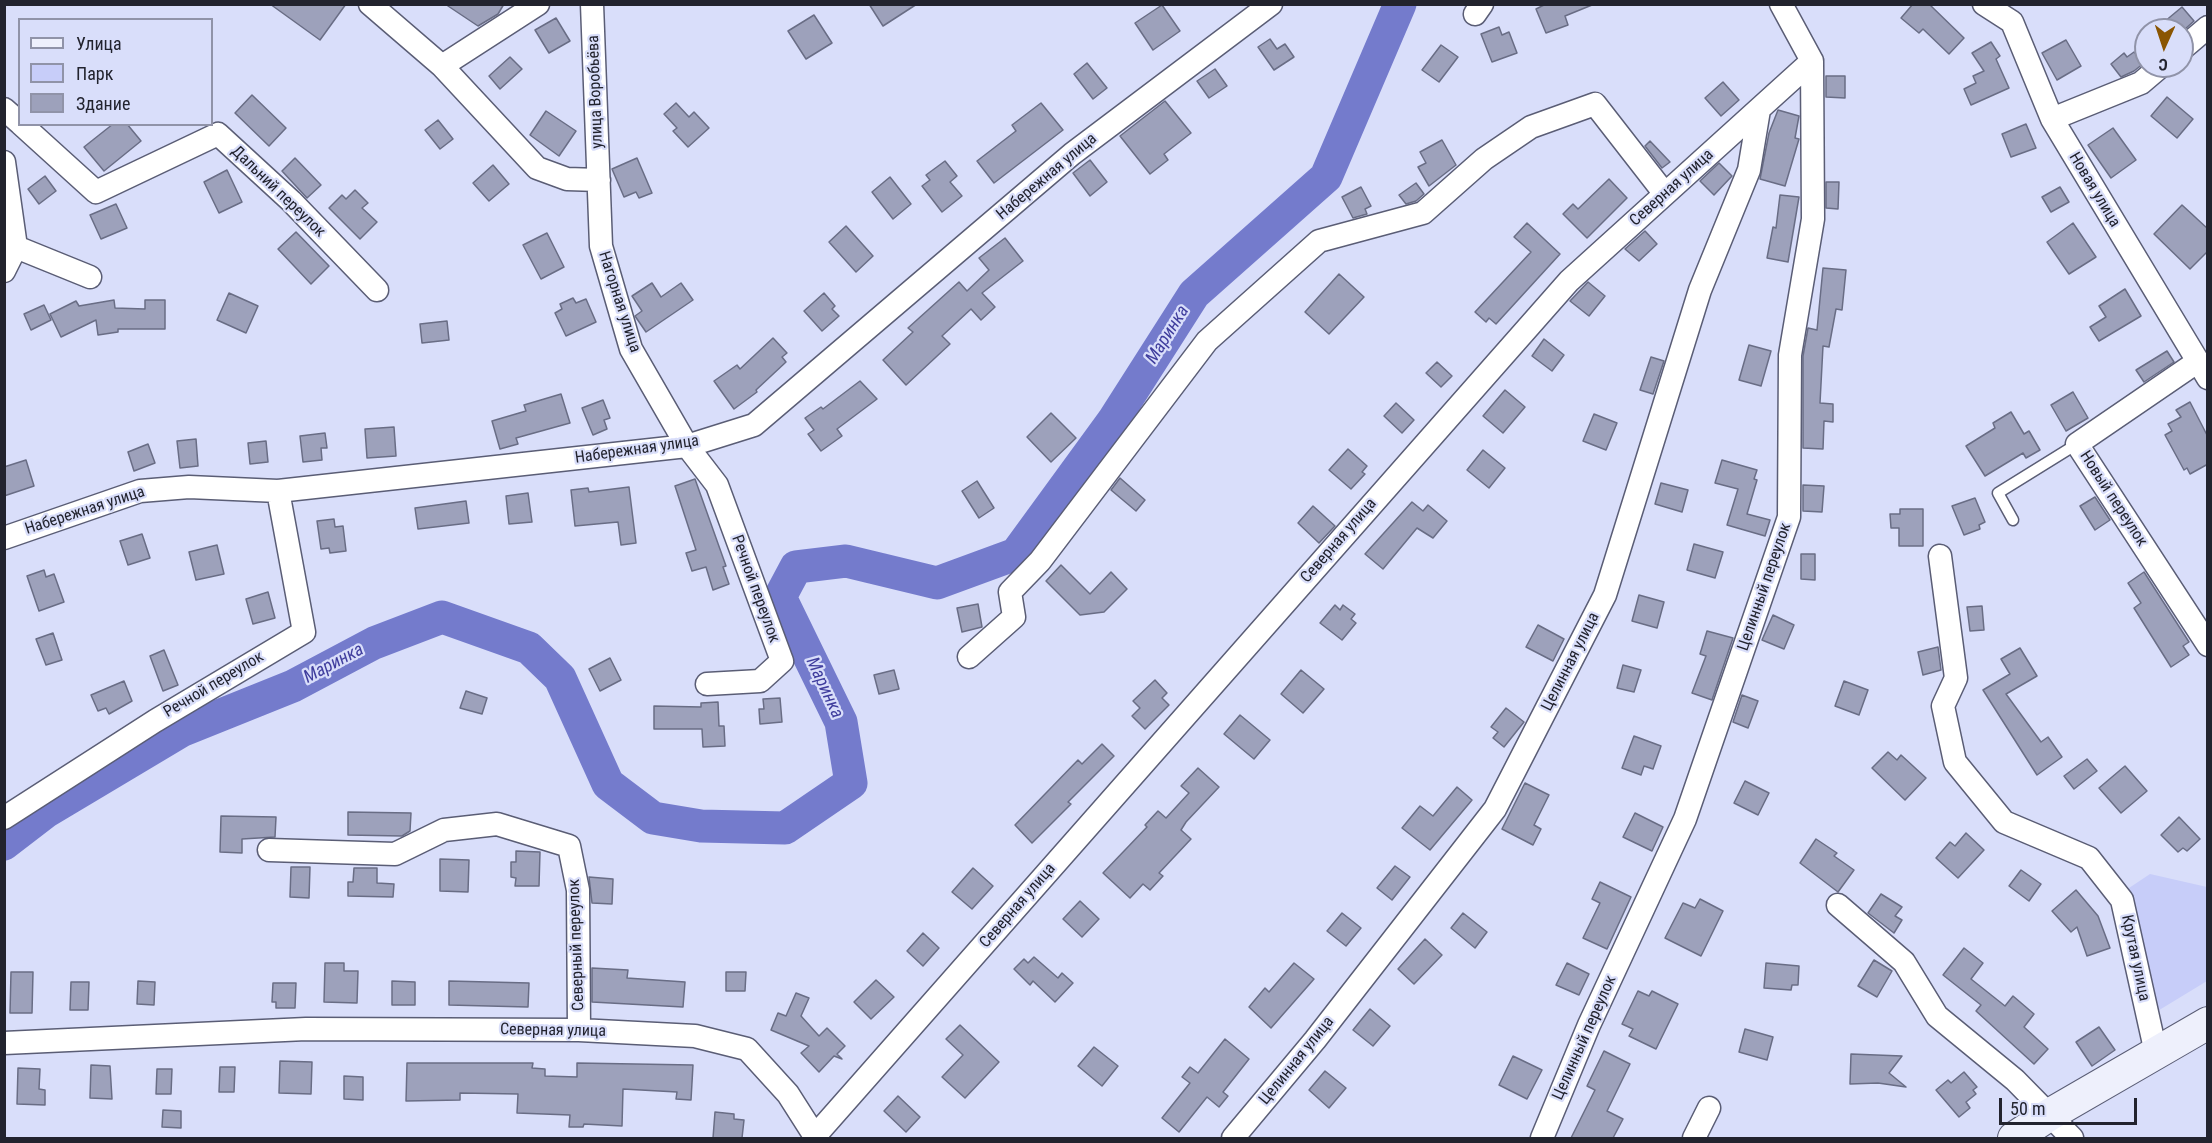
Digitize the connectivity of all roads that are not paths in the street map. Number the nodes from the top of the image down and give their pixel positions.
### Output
1 (370, 4) edge
2 (538, 4) edge
3 (592, 4) edge
4 (1271, 4) edge
5 (1781, 4) edge
6 (1984, 4) edge
7 (2208, 27) edge
8 (2194, 39) edge
9 (1812, 61) junction
10 (442, 66) junction
11 (2147, 78) edge
12 (4, 109) edge
13 (1758, 110) junction
14 (2052, 119) junction
15 (18, 122) edge
16 (22, 126) edge
17 (4, 162) edge
18 (599, 180) junction
19 (1665, 194) junction
20 (16, 248) junction
21 (4, 271) edge
22 (90, 277) dead end
23 (377, 290) dead end
24 (2202, 370) edge
25 (2077, 444) junction
26 (687, 446) junction
27 (278, 491) junction
28 (2013, 520) dead end
29 (4, 538) edge
30 (1940, 556) dead end
31 (2208, 645) edge
32 (969, 657) dead end
33 (707, 684) dead end
34 (4, 818) edge
35 (269, 850) dead end
36 (1838, 904) dead end
37 (2208, 1023) edge
38 (579, 1030) junction
39 (4, 1043) edge
40 (2156, 1053) junction
41 (1709, 1108) dead end
42 (2049, 1115) junction
43 (815, 1137) edge
44 (1233, 1138) edge
45 (1542, 1138) edge
46 (1694, 1138) edge
47 (2014, 1138) edge
48 (2072, 1138) edge

1 - 10 street
2 - 10 street
3 - 18 street, улица Воробьёва
4 - 26 street, Набережная улица
5 - 9 street, Целинный переулок
6 - 14 street, Новая улица
7 - 8 street
9 - 13 street, Северная улица
9 - 45 street, Целинный переулок
10 - 18 street
11 - 14 street
12 - 15 street, Дальний переулок
13 - 19 street, Северная улица
13 - 44 street, Целинная улица
14 - 24 street, Новая улица
16 - 23 street, Дальний переулок
17 - 20 street
18 - 26 street, Нагорная улица
19 - 32 street
19 - 43 street, Северная улица
20 - 21 street
20 - 22 street
24 - 25 street, Новый переулок
25 - 28 lane
25 - 31 street, Новый переулок
26 - 27 street, Набережная улица
26 - 33 street, Речной переулок
27 - 29 street, Набережная улица
27 - 34 street, Речной переулок
30 - 40 street, Крутая улица
35 - 38 street, Северный переулок
36 - 42 street
37 - 40 street
38 - 39 street, Северная улица
38 - 43 street, Северная улица
40 - 42 street
41 - 46 street
42 - 47 street
42 - 48 street

